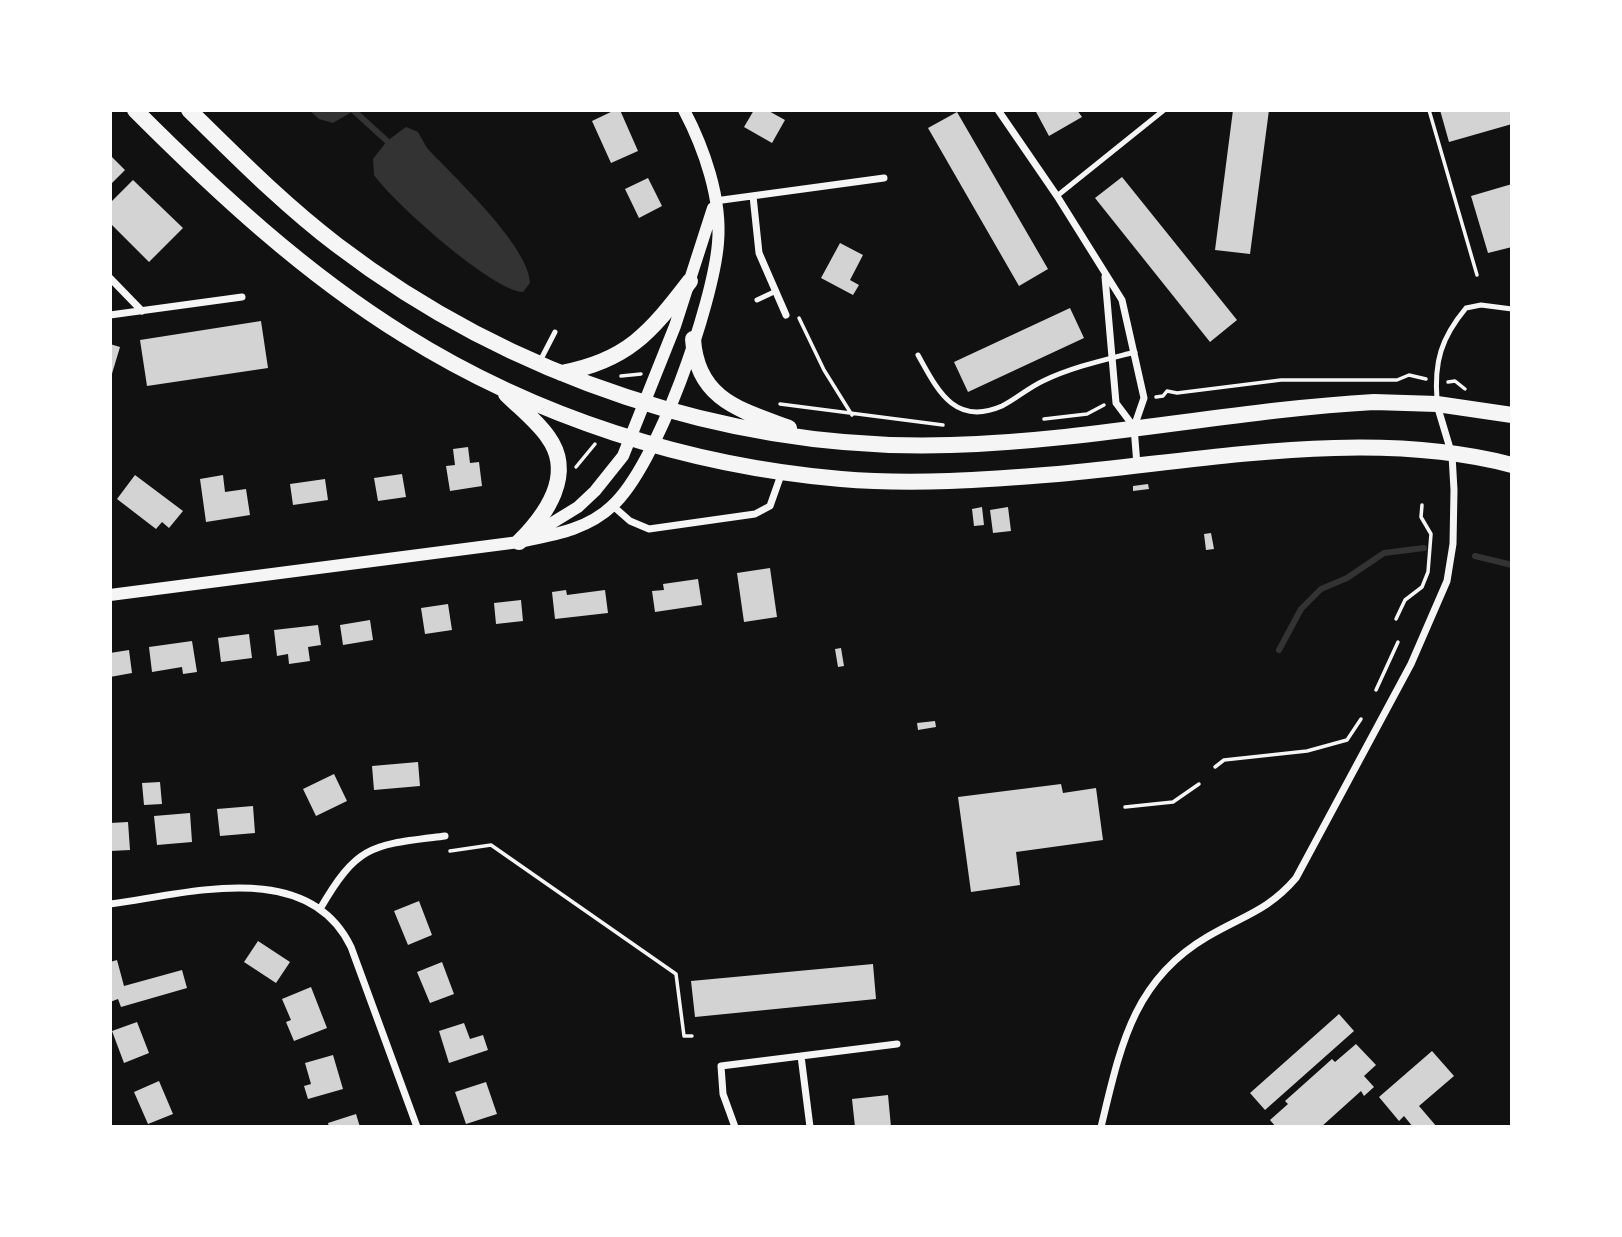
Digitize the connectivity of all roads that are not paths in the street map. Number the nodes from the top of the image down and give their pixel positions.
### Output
1 (135, 110) edge
2 (189, 110) edge
3 (684, 110) edge
4 (998, 110) edge
5 (1164, 110) edge
6 (884, 178) dead end
7 (753, 196) junction
8 (1057, 196) junction
9 (715, 201) junction
10 (1105, 275) junction
11 (110, 278) edge
12 (690, 281) junction
13 (774, 292) junction
14 (242, 297) dead end
15 (757, 300) dead end
16 (1512, 309) edge
17 (142, 311) junction
18 (110, 314) edge
19 (786, 315) dead end
20 (555, 332) dead end
21 (693, 339) junction
22 (1135, 352) junction
23 (918, 355) dead end
24 (1112, 358) junction
25 (539, 364) junction
26 (561, 373) junction
27 (499, 387) junction
28 (646, 403) junction
29 (1437, 404) junction
30 (668, 409) junction
31 (1512, 415) edge
32 (1134, 427) junction
33 (633, 438) junction
34 (814, 438) junction
35 (655, 444) junction
36 (1452, 455) junction
37 (1137, 465) junction
38 (1512, 465) edge
39 (782, 472) junction
40 (613, 506) junction
41 (519, 542) junction
42 (110, 595) edge
43 (445, 836) dead end
44 (110, 904) edge
45 (320, 909) junction
46 (897, 1044) dead end
47 (801, 1056) junction
48 (417, 1127) edge
49 (734, 1127) edge
50 (810, 1127) edge
51 (1101, 1127) edge

1 - 27 main road
2 - 25 main road
3 - 9 street
4 - 8 street
5 - 8 lane
6 - 7 street
7 - 9 street
7 - 13 street
8 - 10 street
9 - 12 street
9 - 21 street
10 - 22 street
10 - 24 street
11 - 17 street
12 - 26 main road
12 - 28 street
13 - 15 lane
13 - 19 street
14 - 17 street
16 - 29 lane
17 - 18 street
20 - 25 lane
21 - 30 street
21 - 34 main road
22 - 24 lane
22 - 32 street
23 - 24 lane
24 - 32 street
25 - 26 main road
26 - 28 main road
27 - 33 main road
27 - 41 main road
28 - 30 main road
28 - 33 street
29 - 31 main road
29 - 32 main road
29 - 36 street
30 - 34 main road
30 - 35 street
32 - 34 main road
32 - 37 street
33 - 35 main road
33 - 41 street
35 - 39 main road
35 - 40 street
36 - 37 main road
36 - 38 main road
36 - 51 street
37 - 39 main road
39 - 40 street
40 - 41 street
41 - 42 street
43 - 45 street
44 - 45 street
45 - 48 street
46 - 47 street
47 - 49 street
47 - 50 street

